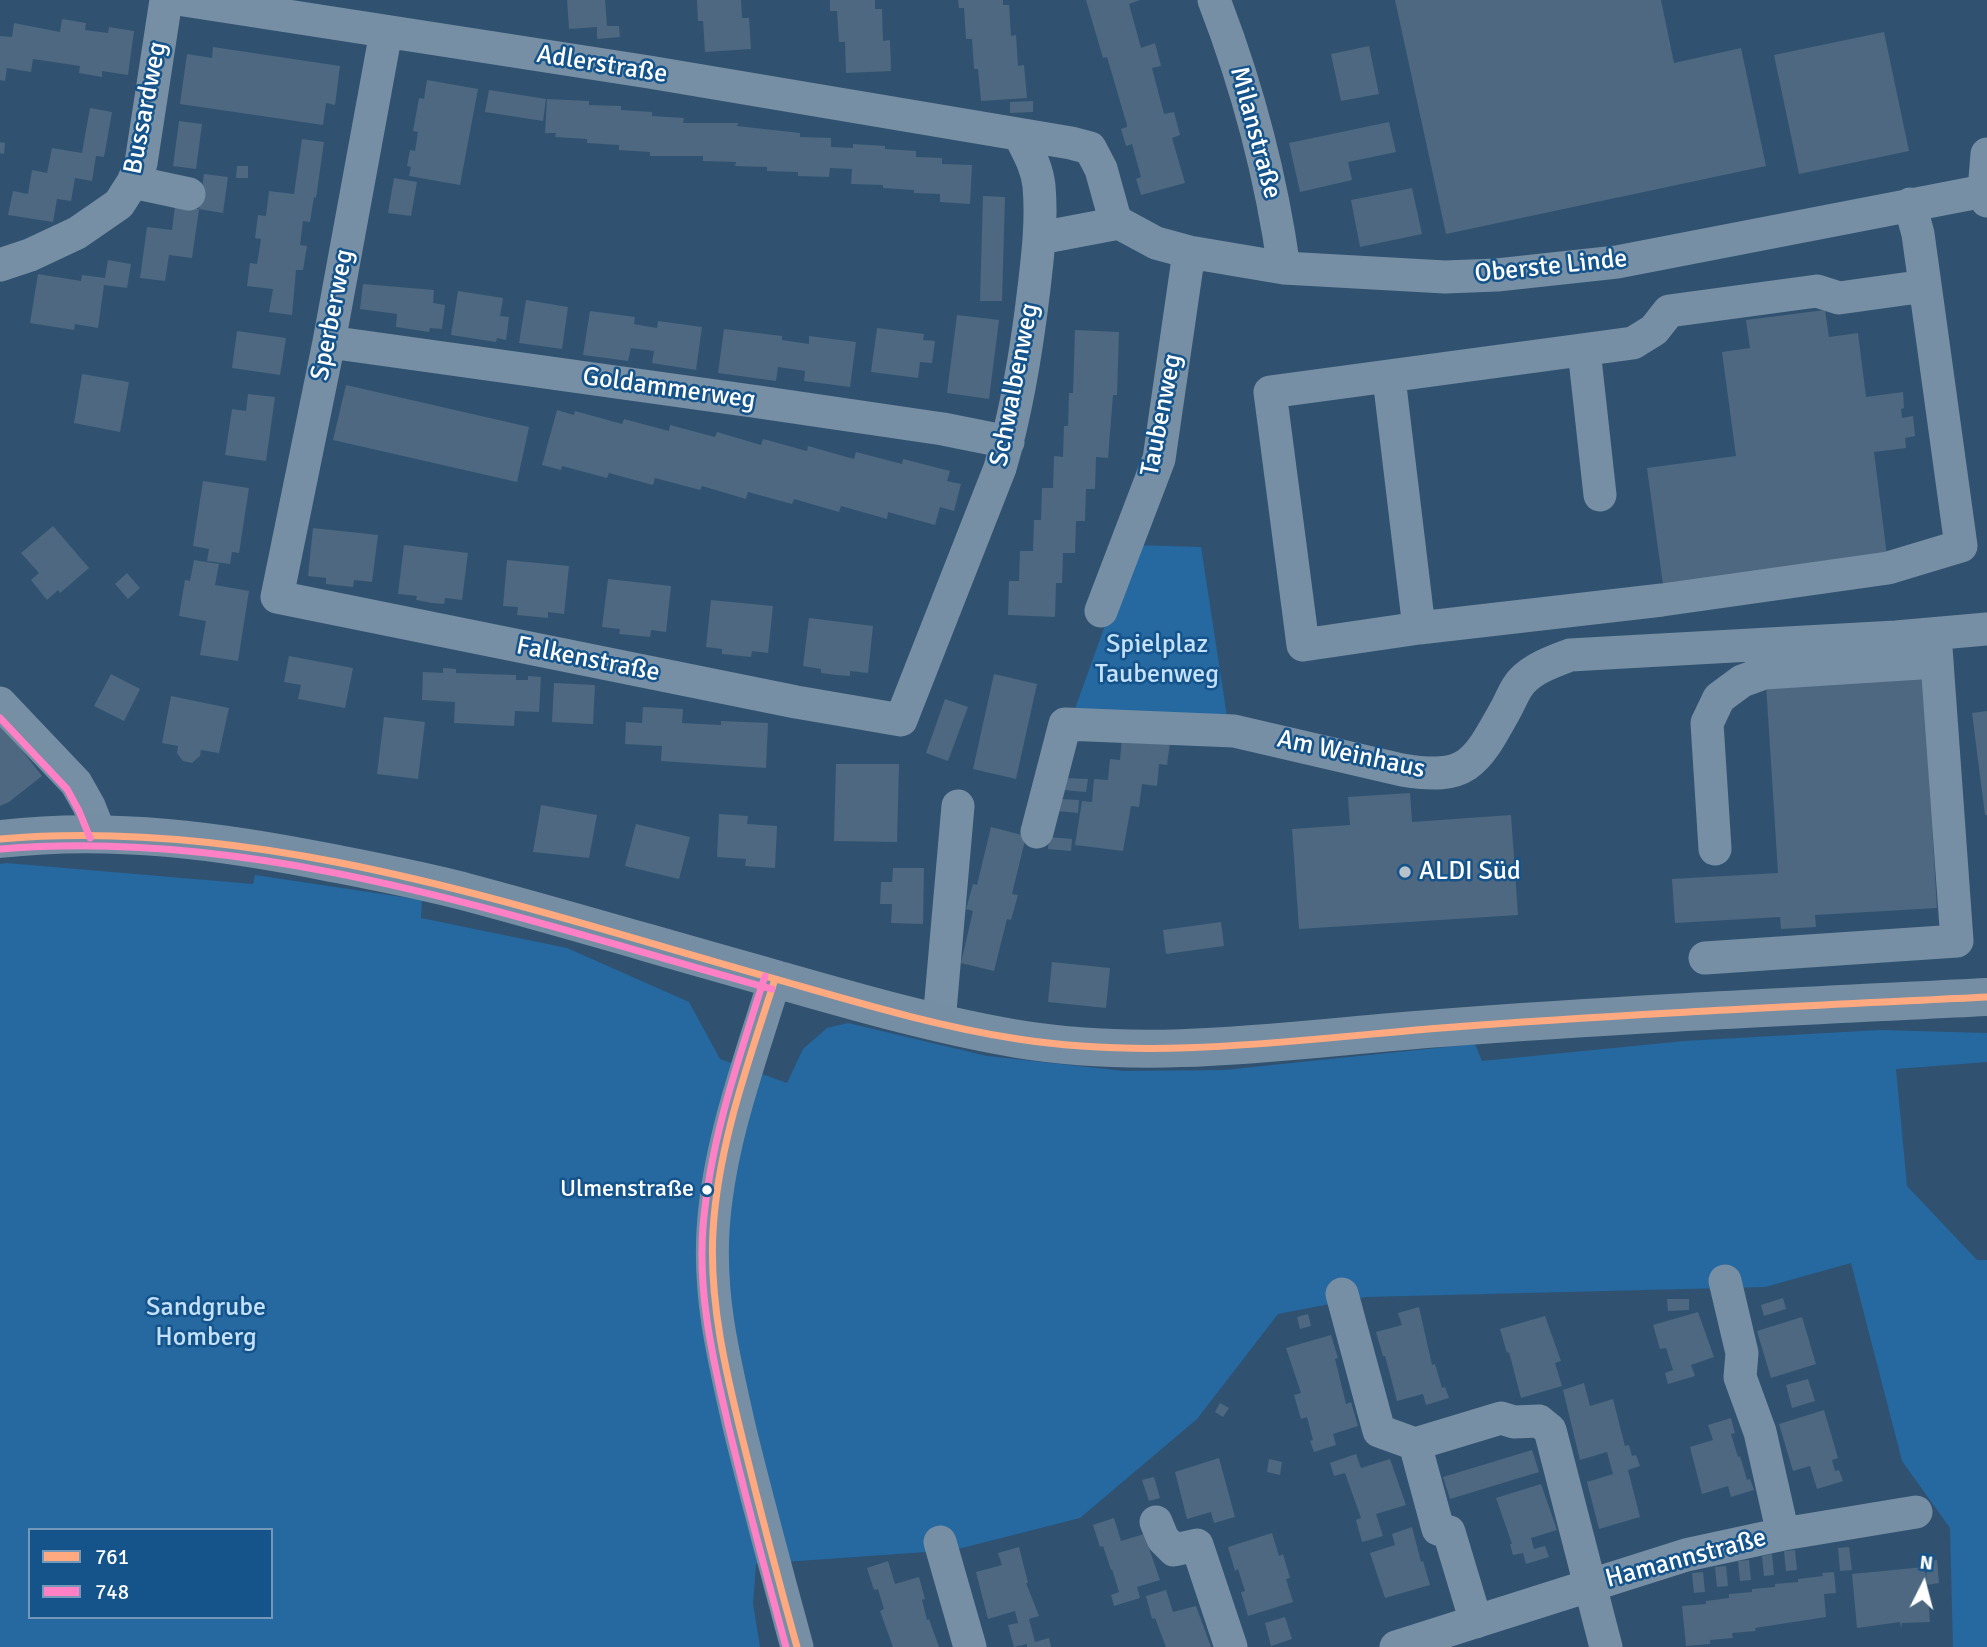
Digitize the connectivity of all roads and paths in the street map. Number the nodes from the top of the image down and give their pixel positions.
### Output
1 (166, 0) edge
2 (184, 0) edge
3 (1214, 0) edge
4 (386, 32) junction
5 (1020, 136) junction
6 (1987, 154) edge
7 (134, 182) junction
8 (189, 194) dead end
9 (1986, 196) edge
10 (1910, 204) junction
11 (1119, 223) junction
12 (1040, 238) junction
13 (1189, 252) junction
14 (0, 265) edge
15 (1284, 268) junction
16 (1925, 286) junction
17 (329, 342) junction
18 (1584, 350) junction
19 (1389, 377) junction
20 (1008, 442) junction
21 (1600, 495) dead end
22 (276, 597) joint
23 (1101, 611) dead end
24 (1419, 628) junction
25 (1987, 629) edge
26 (1936, 648) junction
27 (0, 703) edge
28 (901, 720) joint
29 (958, 806) dead end
30 (1037, 832) dead end
31 (100, 834) junction
32 (0, 839) edge
33 (1715, 849) dead end
34 (1705, 958) dead end
35 (775, 979) junction
36 (1987, 997) edge
37 (939, 1022) junction
38 (1725, 1282) dead end
39 (1342, 1294) dead end
40 (1415, 1444) junction
41 (1916, 1512) dead end
42 (1156, 1522) dead end
43 (1783, 1534) junction
44 (940, 1542) dead end
45 (1590, 1586) junction
46 (1476, 1622) junction
47 (797, 1647) edge
48 (970, 1647) edge
49 (1231, 1647) edge
50 (1396, 1647) edge
51 (1606, 1647) edge

1 - 7 street, Bussardweg
2 - 4 street, Adlerstraße
3 - 15 street, Milanstraße
4 - 5 street, Adlerstraße
4 - 17 street, Sperberweg
5 - 11 street, Adlerstraße
5 - 12 street
6 - 9 street
7 - 8 street
7 - 14 street, Bussardweg
9 - 10 street, Oberste Linde
10 - 15 street, Oberste Linde
10 - 16 street
11 - 12 street
11 - 13 street, Oberste Linde
12 - 20 street, Schwalbenweg
13 - 15 street, Oberste Linde
13 - 23 street, Taubenweg
16 - 18 street
16 - 24 street
17 - 20 street, Goldammerweg
17 - 22 street, Sperberweg
18 - 19 street
18 - 21 street
19 - 24 street
19 - 24 street
20 - 28 street, Schwalbenweg
22 - 28 street, Falkenstraße
25 - 26 street, Am Weinhaus
26 - 30 street, Am Weinhaus
26 - 33 street
26 - 34 street
27 - 31 street
29 - 37 street
31 - 32 main road
31 - 35 main road
35 - 37 main road
35 - 47 street
36 - 37 main road
38 - 43 street, Hamannstraße
39 - 40 street
40 - 45 street, Hamannstraße
40 - 46 street
41 - 43 street, Hamannstraße
42 - 49 street
43 - 45 street, Hamannstraße
44 - 48 street
45 - 46 street, Hamannstraße
45 - 51 street
46 - 50 street, Hamannstraße

